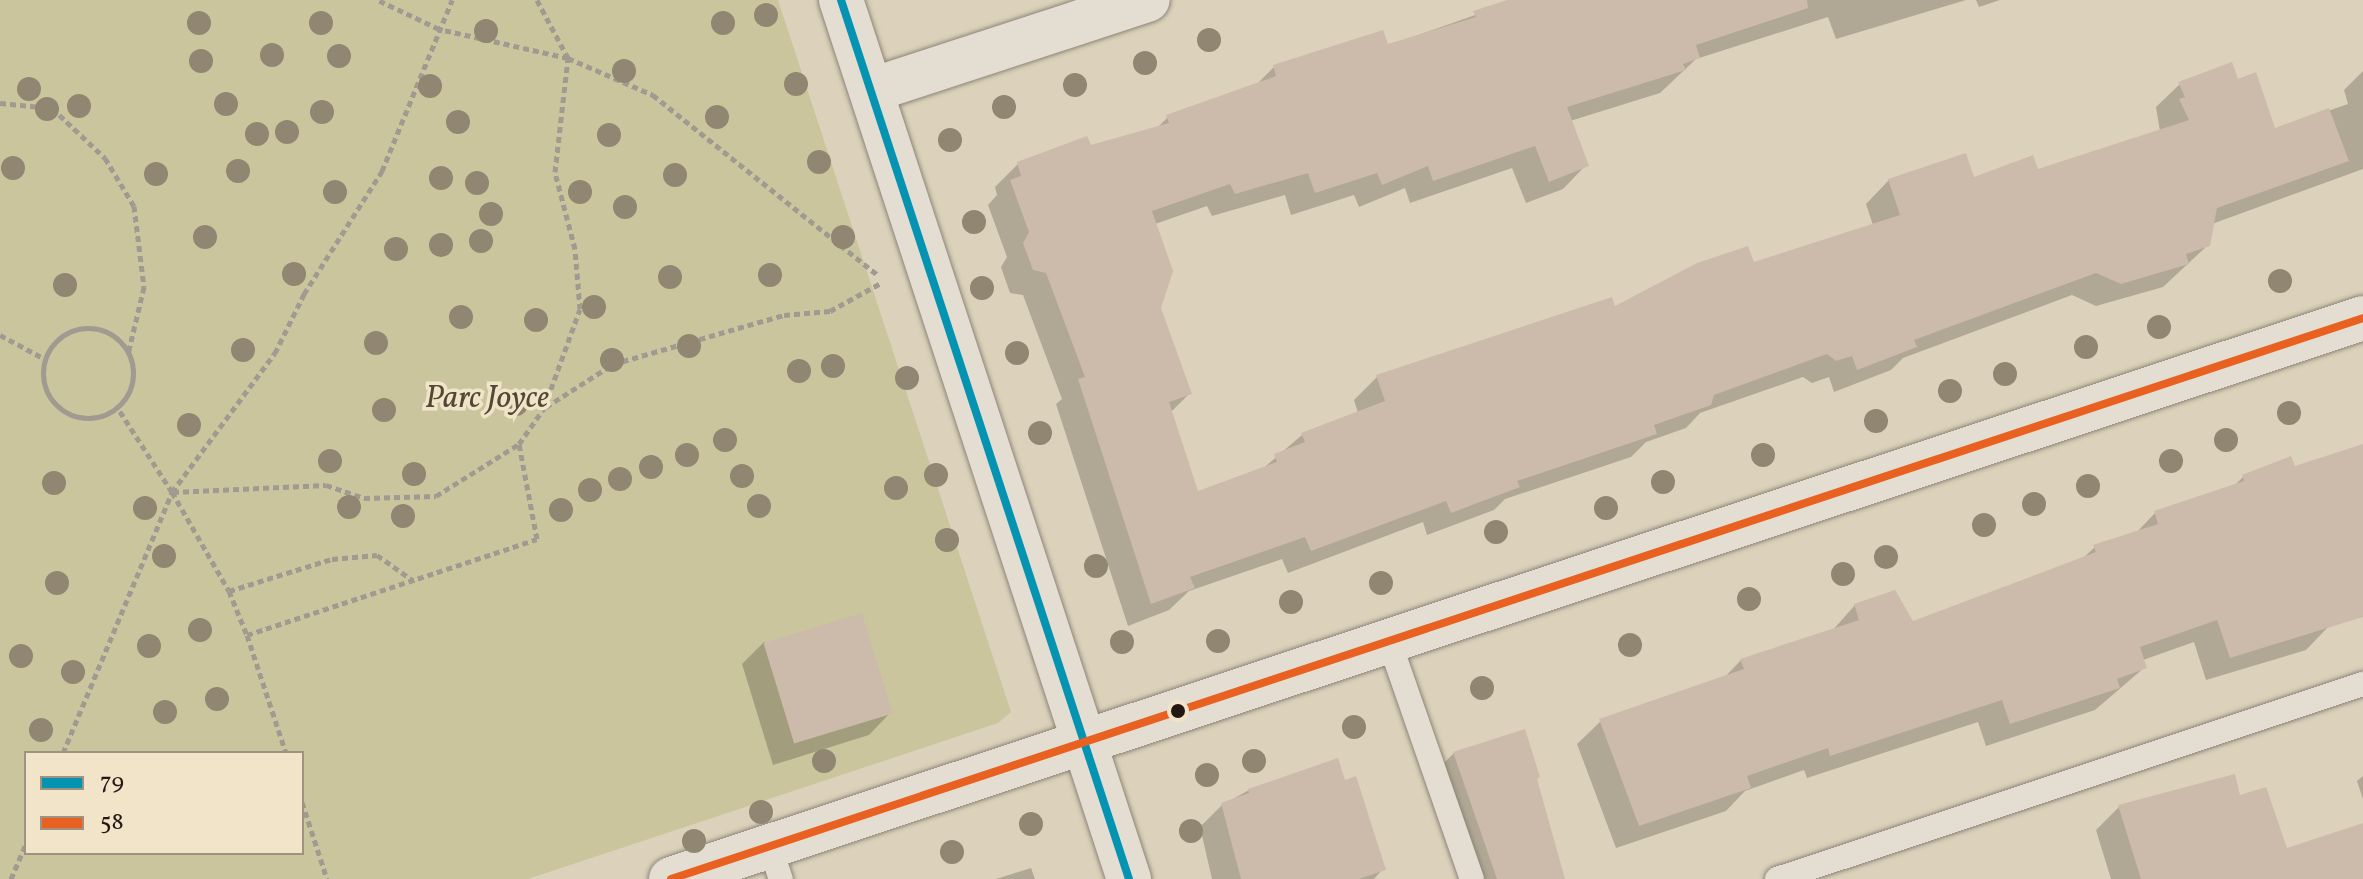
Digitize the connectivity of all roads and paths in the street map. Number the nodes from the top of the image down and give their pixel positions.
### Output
1 (378, 0) edge
2 (452, 0) edge
3 (537, 0) edge
4 (841, 0) edge
5 (1148, 0) edge
6 (439, 29) junction
7 (568, 58) junction
8 (872, 90) junction
9 (0, 103) edge
10 (2363, 318) edge
11 (0, 335) edge
12 (128, 354) junction
13 (45, 359) junction
14 (117, 407) junction
15 (544, 408) junction
16 (519, 444) junction
17 (172, 492) junction
18 (411, 579) junction
19 (229, 591) junction
20 (247, 635) junction
21 (1389, 641) junction
22 (2363, 684) edge
23 (1082, 743) junction
24 (64, 751) edge
25 (285, 751) edge
26 (304, 808) edge
27 (24, 848) edge
28 (776, 862) edge
29 (11, 879) edge
30 (327, 879) edge
31 (671, 879) edge
32 (1129, 879) edge
33 (1472, 879) edge
34 (1777, 879) edge

1 - 6 path
2 - 6 path
3 - 7 path
4 - 8 street
5 - 8 street
6 - 7 path
6 - 17 path
7 - 15 path
7 - 15 path
8 - 23 street
9 - 12 path
10 - 21 street
11 - 13 path
12 - 13 path
12 - 14 path
13 - 14 path
14 - 17 path
15 - 16 path
16 - 17 path
16 - 18 path
17 - 19 path
17 - 24 path
18 - 19 path
18 - 20 path
19 - 20 path
20 - 25 path
21 - 23 street
21 - 33 lane
22 - 34 lane
23 - 28 street
23 - 32 street
26 - 30 path
27 - 29 path
28 - 31 street

